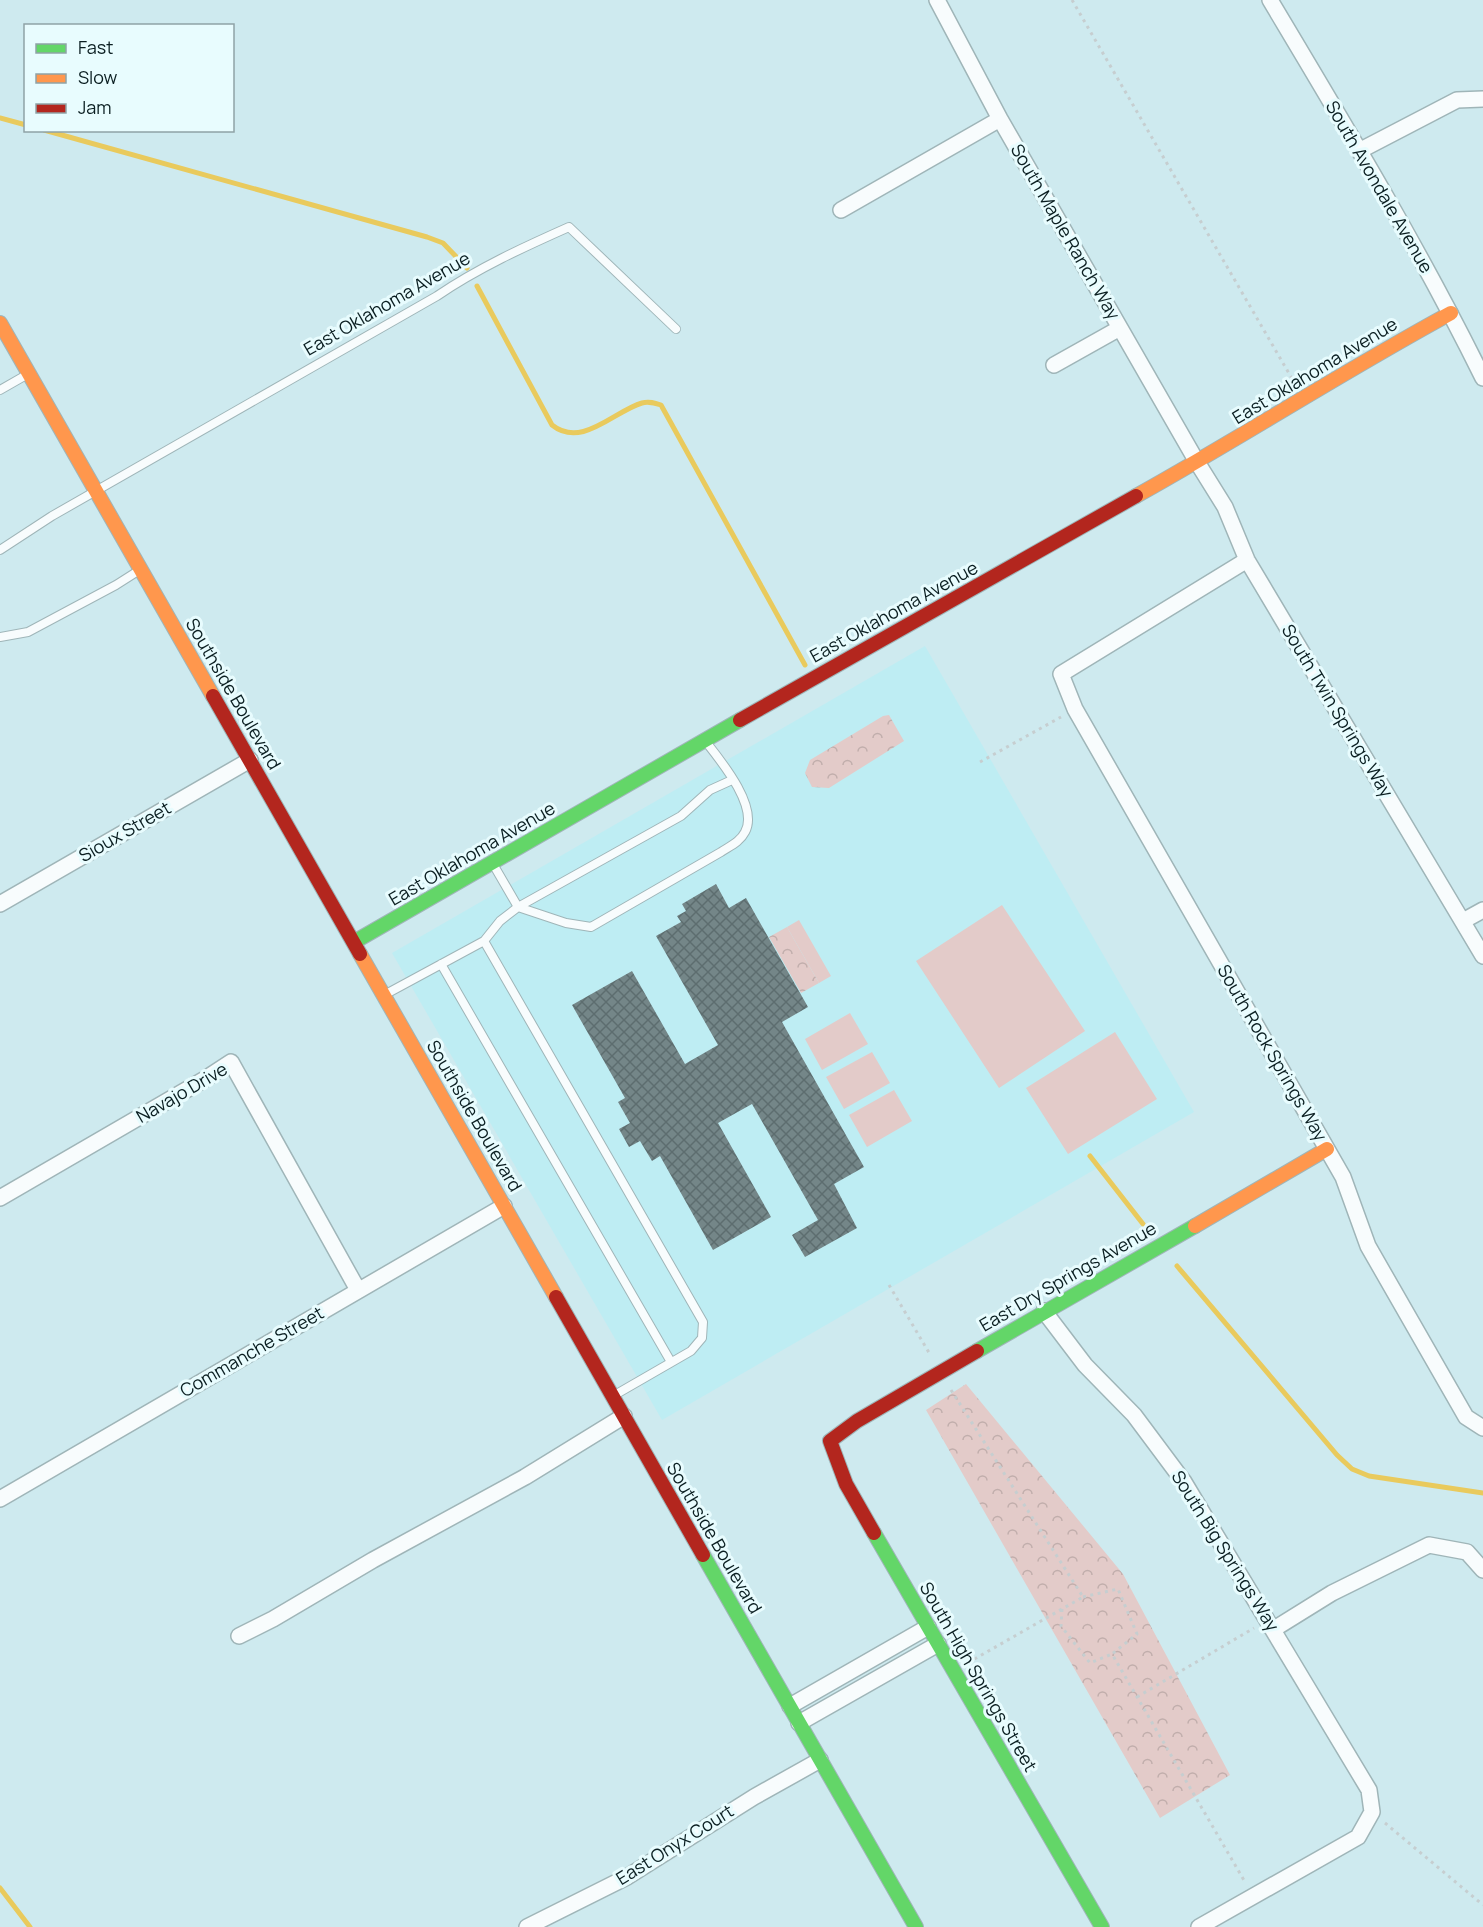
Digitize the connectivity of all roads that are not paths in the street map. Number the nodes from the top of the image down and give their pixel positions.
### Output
1 (937, 0) edge
2 (1270, 0) edge
3 (1483, 99) edge
4 (1000, 119) junction
5 (1359, 151) junction
6 (841, 210) dead end
7 (1451, 313) junction
8 (0, 322) edge
9 (1120, 328) junction
10 (676, 329) dead end
11 (1054, 365) dead end
12 (29, 374) junction
13 (1483, 378) edge
14 (0, 390) edge
15 (1197, 462) junction
16 (96, 491) junction
17 (0, 550) edge
18 (1247, 560) junction
19 (141, 569) junction
20 (0, 637) edge
21 (705, 740) junction
22 (250, 760) junction
23 (732, 780) junction
24 (492, 862) junction
25 (0, 904) edge
26 (518, 907) junction
27 (1483, 910) edge
28 (1463, 921) junction
29 (484, 941) junction
30 (354, 942) junction
31 (1483, 956) edge
32 (441, 964) junction
33 (384, 995) junction
34 (1327, 1149) junction
35 (0, 1197) edge
36 (504, 1206) junction
37 (358, 1290) junction
38 (1044, 1311) junction
39 (671, 1362) junction
40 (613, 1396) junction
41 (624, 1416) junction
42 (1483, 1428) edge
43 (830, 1442) joint
44 (0, 1499) edge
45 (1483, 1570) edge
46 (1271, 1624) junction
47 (928, 1627) junction
48 (240, 1636) dead end
49 (938, 1644) junction
50 (790, 1706) junction
51 (799, 1723) junction
52 (820, 1760) junction
53 (527, 1927) edge
54 (916, 1927) edge
55 (1102, 1927) edge
56 (1199, 1927) edge

1 - 4 street, South Maple Ranch Way
2 - 5 street, South Avondale Avenue
3 - 5 street
4 - 6 street
4 - 9 street, South Maple Ranch Way
5 - 7 street, South Avondale Avenue
7 - 13 street, South Avondale Avenue
7 - 15 street, East Oklahoma Avenue
8 - 12 street, Southside Boulevard
9 - 11 street
9 - 15 street, South Maple Ranch Way
10 - 16 lane, East Oklahoma Avenue
12 - 14 lane
12 - 16 street, Southside Boulevard
15 - 18 street, South Twin Springs Way
15 - 21 street, East Oklahoma Avenue
16 - 17 lane
16 - 19 street, Southside Boulevard
18 - 28 street, South Twin Springs Way
18 - 34 street, South Rock Springs Way
19 - 20 lane
19 - 22 street, Southside Boulevard
21 - 23 lane
21 - 24 street, East Oklahoma Avenue
22 - 25 street, Sioux Street
22 - 30 street, Southside Boulevard
23 - 26 lane
23 - 26 lane
24 - 26 lane
24 - 30 street, East Oklahoma Avenue
26 - 29 lane
27 - 28 street
28 - 31 street, South Twin Springs Way
29 - 32 lane
29 - 39 lane
30 - 33 street, Southside Boulevard
32 - 33 lane
32 - 39 lane
33 - 36 street, Southside Boulevard
34 - 38 street, East Dry Springs Avenue
34 - 42 street, South Rock Springs Way
35 - 37 street, Navajo Drive
36 - 37 street, Commanche Street
36 - 40 street, Southside Boulevard
37 - 44 street, Commanche Street
38 - 43 street, East Dry Springs Avenue
38 - 46 street, South Big Springs Way
39 - 40 lane
40 - 41 street, Southside Boulevard
41 - 48 street
41 - 50 street, Southside Boulevard
43 - 47 street, South High Springs Street
45 - 46 street
46 - 56 street, South Big Springs Way
47 - 49 street, South High Springs Street
47 - 50 street
49 - 51 street
49 - 55 street, South High Springs Street
50 - 51 street, Southside Boulevard
51 - 52 street, Southside Boulevard
52 - 53 street, East Onyx Court
52 - 54 street, Southside Boulevard

